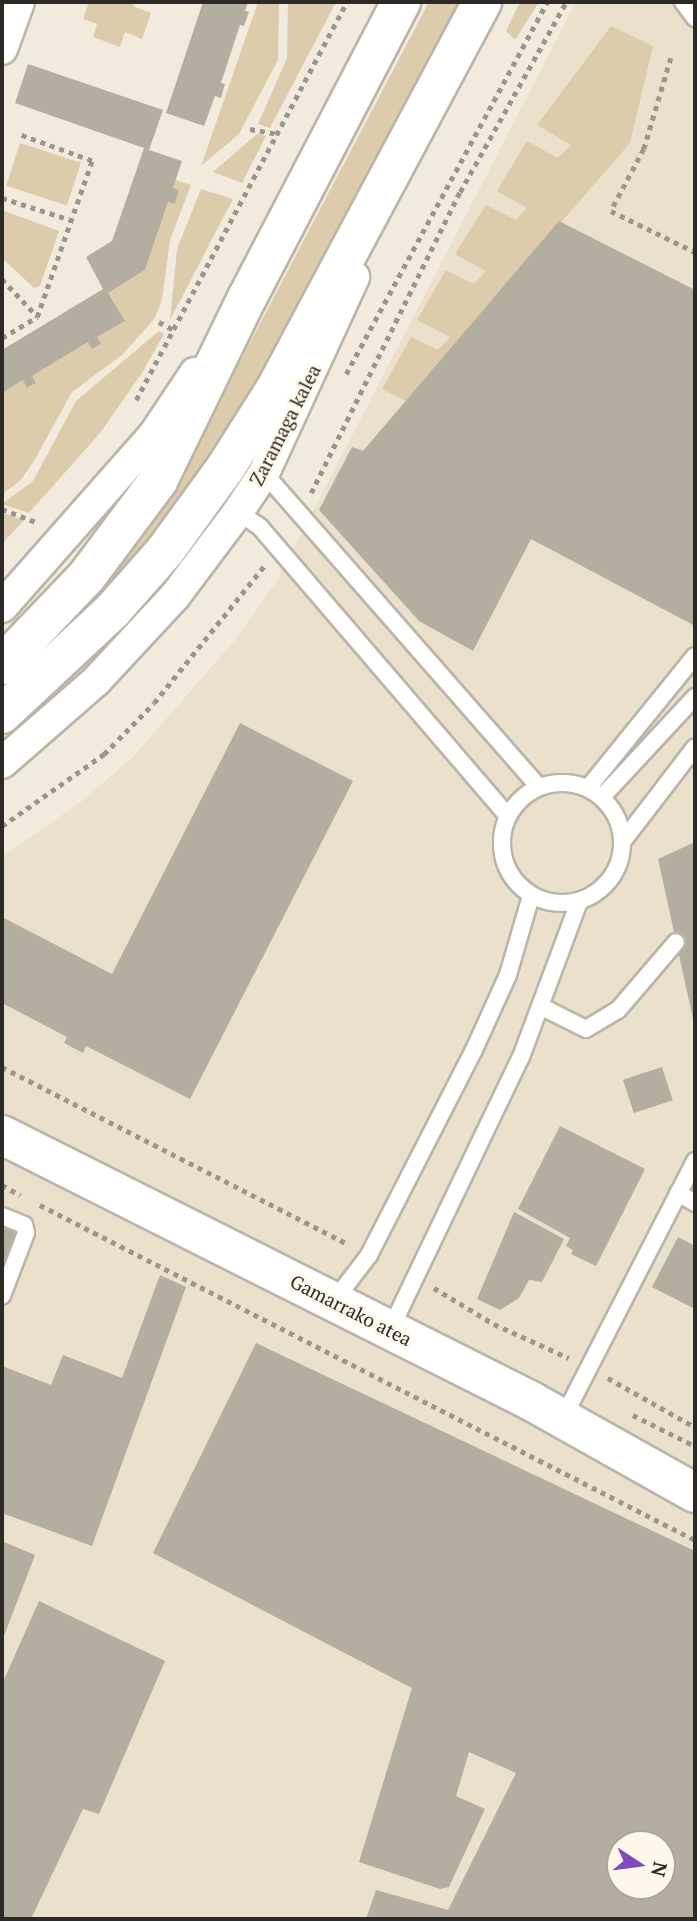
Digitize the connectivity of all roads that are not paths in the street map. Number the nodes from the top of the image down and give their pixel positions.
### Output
1 (19, 2) edge
2 (401, 2) edge
3 (482, 2) edge
4 (2, 49) edge
5 (433, 96) junction
6 (247, 298) junction
7 (264, 473) junction
8 (238, 512) junction
9 (2, 607) edge
10 (695, 656) edge
11 (2, 665) edge
12 (695, 697) edge
13 (2, 714) edge
14 (695, 747) edge
15 (2, 763) edge
16 (539, 787) junction
17 (595, 793) junction
18 (508, 816) junction
19 (623, 841) junction
20 (531, 896) junction
21 (579, 902) junction
22 (676, 942) dead end
23 (541, 1007) junction
24 (4, 1141) edge
25 (695, 1161) edge
26 (678, 1194) junction
27 (695, 1203) edge
28 (2, 1216) edge
29 (2, 1296) edge
30 (334, 1301) junction
31 (390, 1330) junction
32 (563, 1418) junction
33 (695, 1493) edge

1 - 4 street
2 - 6 main road
3 - 5 main road, Zaramaga kalea
5 - 7 street, Zaramaga kalea
5 - 13 main road, Zaramaga kalea
6 - 9 street
6 - 11 main road
7 - 8 street, Zaramaga kalea
7 - 16 lane
8 - 15 street, Zaramaga kalea
8 - 18 lane
10 - 17 lane
12 - 17 lane
14 - 19 lane
16 - 17 lane
16 - 18 lane
17 - 19 lane
18 - 20 lane
19 - 21 lane
20 - 21 lane
20 - 30 lane
21 - 23 lane
22 - 23 lane
23 - 31 lane
24 - 30 main road, Gamarrako atea
25 - 26 lane
26 - 27 lane
26 - 32 lane
28 - 29 lane
30 - 31 main road, Gamarrako atea
31 - 32 main road, Gamarrako atea
32 - 33 main road, Gamarrako atea

